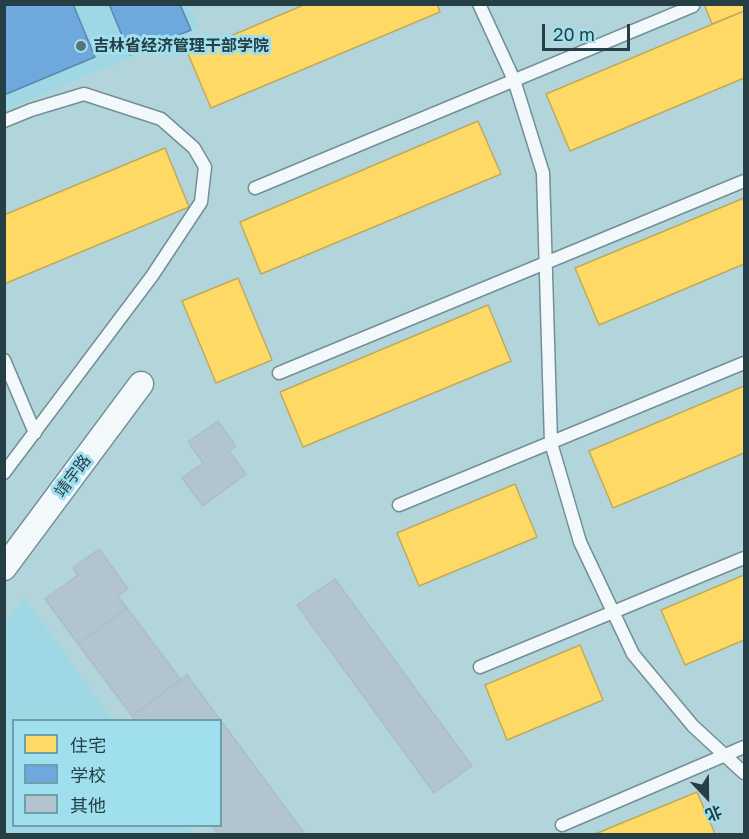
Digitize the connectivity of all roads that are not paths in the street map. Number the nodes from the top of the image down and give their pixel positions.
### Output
1 (479, 4) edge
2 (693, 6) edge
3 (514, 80) junction
4 (4, 121) edge
5 (744, 181) edge
6 (255, 188) dead end
7 (546, 262) junction
8 (4, 360) edge
9 (744, 363) edge
10 (279, 373) dead end
11 (141, 384) dead end
12 (35, 433) junction
13 (551, 442) junction
14 (4, 473) edge
15 (399, 505) dead end
16 (744, 558) edge
17 (4, 568) edge
18 (613, 612) junction
19 (480, 667) dead end
20 (744, 747) edge
21 (725, 755) junction
22 (744, 773) edge
23 (562, 825) dead end

1 - 3 lane
2 - 3 lane
3 - 6 lane
3 - 7 lane
4 - 12 lane
5 - 7 lane
7 - 10 lane
7 - 13 lane
8 - 12 lane
9 - 13 lane
11 - 17 street, 靖宇路
12 - 14 lane
13 - 15 lane
13 - 18 lane
16 - 18 lane
18 - 19 lane
18 - 21 lane
20 - 21 lane
21 - 22 lane
21 - 23 lane

